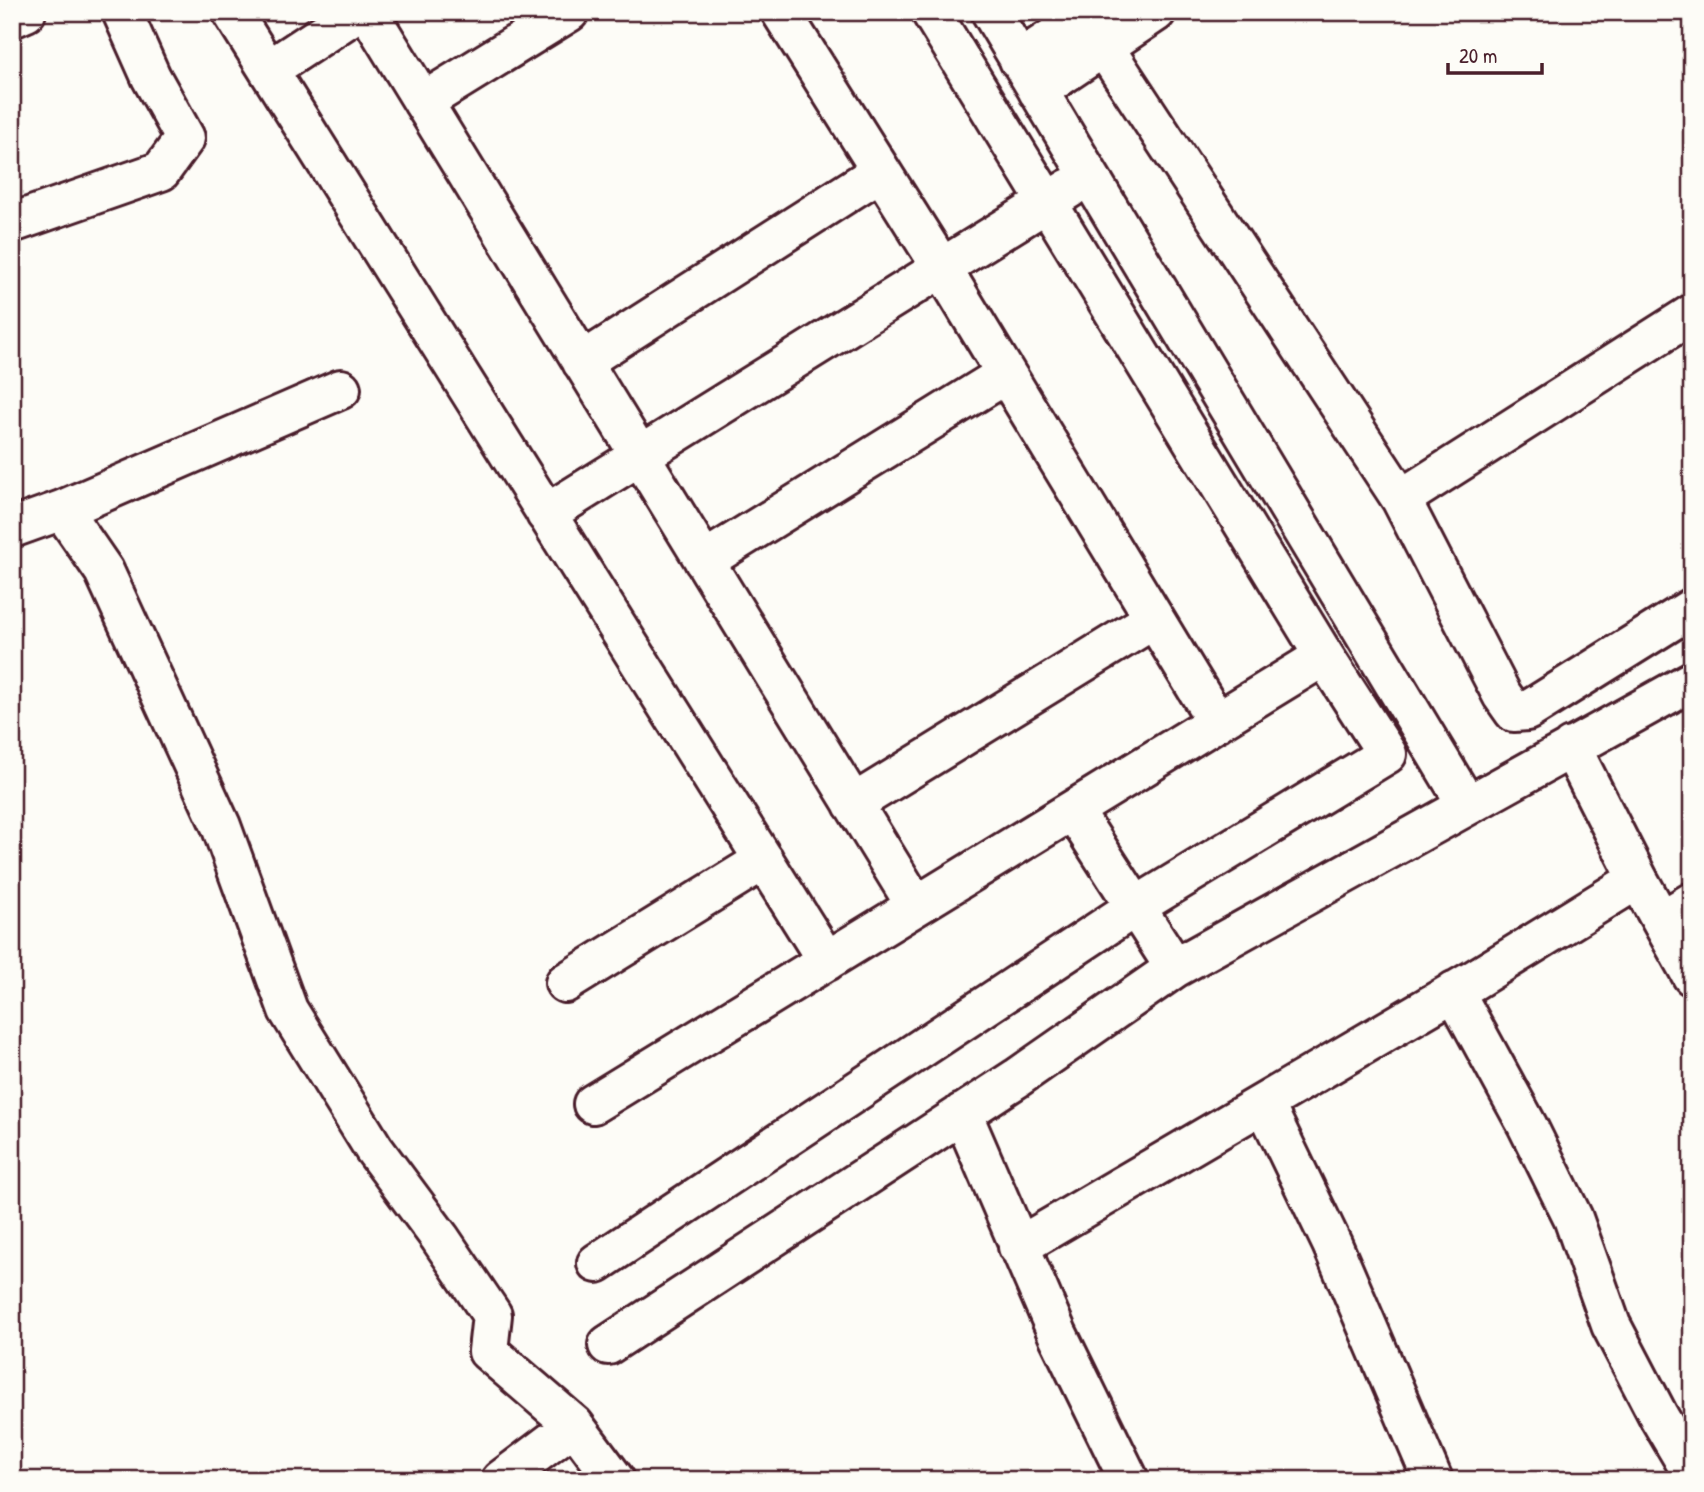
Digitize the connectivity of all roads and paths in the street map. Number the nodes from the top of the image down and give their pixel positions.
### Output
1 (26, 12) edge
2 (122, 12) edge
3 (232, 12) edge
4 (357, 12) edge
5 (368, 12) edge
6 (569, 12) edge
7 (781, 12) edge
8 (931, 12) edge
9 (991, 12) edge
10 (1156, 12) edge
11 (12, 18) edge
12 (1103, 47) junction
13 (270, 69) junction
14 (1029, 75) junction
15 (423, 102) junction
16 (880, 171) junction
17 (1089, 176) junction
18 (1049, 202) junction
19 (12, 223) edge
20 (942, 268) junction
21 (1692, 314) edge
22 (582, 362) junction
23 (1006, 374) junction
24 (341, 389) dead end
25 (639, 455) junction
26 (1401, 499) junction
27 (62, 510) junction
28 (547, 514) junction
29 (12, 528) edge
30 (704, 561) junction
31 (1692, 608) edge
32 (1154, 619) junction
33 (1324, 656) junction
34 (1692, 681) edge
35 (1217, 722) junction
36 (1571, 747) junction
37 (853, 804) junction
38 (1467, 805) junction
39 (1073, 810) junction
40 (764, 860) junction
41 (1638, 879) junction
42 (916, 906) junction
43 (1135, 907) junction
44 (1677, 911) edge
45 (827, 961) junction
46 (1175, 968) junction
47 (1692, 976) edge
48 (565, 983) dead end
49 (1454, 991) junction
50 (1264, 1103) junction
51 (593, 1104) dead end
52 (962, 1113) junction
53 (1018, 1247) junction
54 (597, 1263) dead end
55 (608, 1345) dead end
56 (574, 1425) junction
57 (1692, 1473) edge
58 (501, 1480) edge
59 (615, 1480) edge
60 (1129, 1480) edge
61 (1433, 1480) edge

1 - 11 street
2 - 19 street
3 - 13 street
4 - 13 street
5 - 15 street
6 - 15 street
7 - 16 street
8 - 18 street
9 - 14 street
10 - 12 street
12 - 14 street
12 - 26 street
13 - 28 street
14 - 17 street
15 - 22 street
16 - 20 street
16 - 22 street
17 - 18 street
17 - 38 street
18 - 20 street
18 - 33 street
20 - 23 street
20 - 25 street
21 - 26 street
22 - 25 street
23 - 30 street
23 - 32 street
24 - 27 street
25 - 28 street
25 - 30 street
26 - 31 street
27 - 29 street
27 - 56 street
28 - 40 street
30 - 37 street
32 - 35 street
32 - 37 street
33 - 35 street
33 - 43 street
34 - 36 street
35 - 39 street
36 - 38 street
36 - 41 street
37 - 42 street
38 - 46 street
39 - 42 street
39 - 43 street
40 - 45 street
40 - 48 street
41 - 44 street
41 - 49 street
42 - 45 street
43 - 46 street
43 - 54 street
44 - 47 street
45 - 51 street
46 - 52 street
49 - 50 street
49 - 57 street
50 - 53 street
50 - 61 street
52 - 53 street
52 - 55 street
53 - 60 street
56 - 58 street
56 - 59 street

